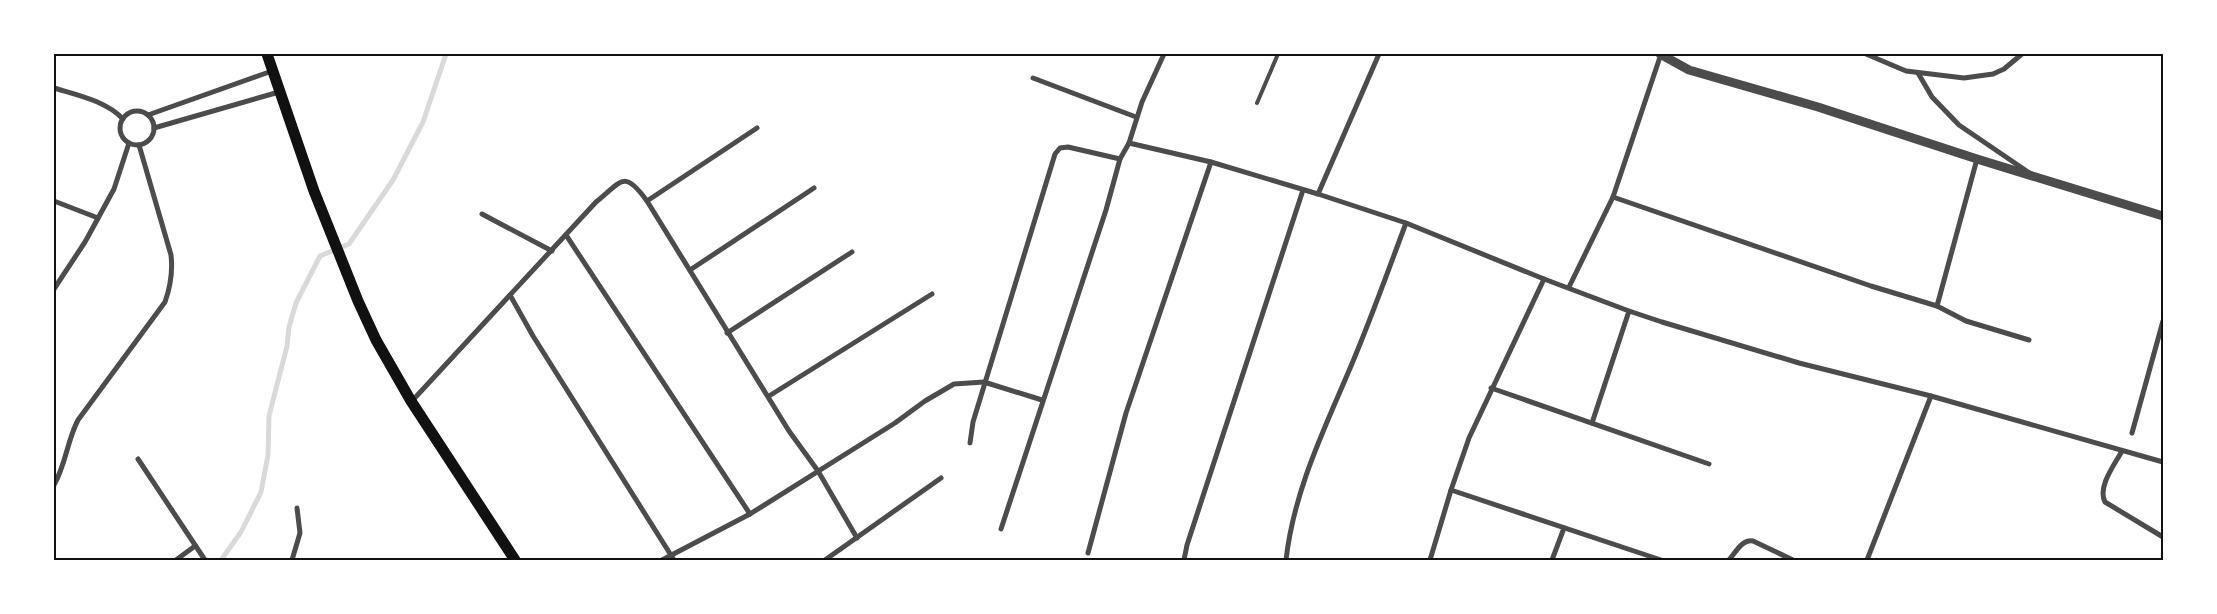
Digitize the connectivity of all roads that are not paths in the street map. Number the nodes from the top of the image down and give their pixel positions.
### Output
1 (267, 54) edge
2 (1164, 54) edge
3 (1278, 54) edge
4 (1378, 54) edge
5 (1661, 54) edge
6 (1866, 54) edge
7 (2022, 54) edge
8 (272, 71) junction
9 (1918, 73) junction
10 (1033, 78) dead end
11 (54, 88) edge
12 (279, 92) junction
13 (1256, 103) dead end
14 (148, 115) junction
15 (1136, 117) junction
16 (123, 119) junction
17 (154, 128) junction
18 (757, 128) dead end
19 (129, 143) junction
20 (1129, 143) junction
21 (139, 145) junction
22 (1120, 159) junction
23 (1977, 160) junction
24 (1211, 162) junction
25 (2035, 177) junction
26 (814, 188) dead end
27 (1303, 190) junction
28 (1318, 194) junction
29 (1613, 196) junction
30 (54, 201) edge
31 (647, 201) junction
32 (482, 214) dead end
33 (2163, 216) edge
34 (98, 218) junction
35 (1406, 224) junction
36 (566, 235) junction
37 (552, 251) junction
38 (852, 252) dead end
39 (690, 270) junction
40 (1544, 279) junction
41 (1569, 288) junction
42 (54, 289) edge
43 (932, 294) dead end
44 (510, 295) junction
45 (1938, 306) junction
46 (1629, 311) junction
47 (2163, 321) edge
48 (727, 333) junction
49 (2029, 340) dead end
50 (984, 382) junction
51 (1491, 388) junction
52 (769, 396) junction
53 (1931, 396) junction
54 (1042, 400) junction
55 (411, 401) junction
56 (1592, 422) junction
57 (2132, 433) dead end
58 (970, 443) dead end
59 (2122, 451) junction
60 (138, 459) dead end
61 (2163, 462) edge
62 (1709, 464) dead end
63 (818, 471) junction
64 (941, 478) dead end
65 (54, 485) edge
66 (1450, 490) junction
67 (296, 508) dead end
68 (750, 514) junction
69 (1564, 528) junction
70 (1001, 529) dead end
71 (2163, 537) edge
72 (857, 538) junction
73 (195, 546) junction
74 (1088, 553) dead end
75 (672, 558) edge
76 (176, 560) edge
77 (205, 560) edge
78 (292, 560) edge
79 (515, 560) edge
80 (662, 560) edge
81 (825, 560) edge
82 (1184, 560) edge
83 (1286, 560) edge
84 (1430, 560) edge
85 (1552, 560) edge
86 (1661, 560) edge
87 (1729, 560) edge
88 (1793, 560) edge
89 (1867, 560) edge

1 - 8 main road
2 - 15 street
3 - 13 lane
4 - 28 street
5 - 23 street
5 - 29 street
6 - 9 street
7 - 9 street
8 - 12 main road
8 - 14 street
9 - 25 street
10 - 15 street
11 - 16 street
12 - 17 street
12 - 55 main road
14 - 16 street
14 - 17 street
15 - 20 street
16 - 19 street
17 - 21 street
18 - 31 street
19 - 21 street
19 - 34 street
20 - 22 street
20 - 24 street
21 - 65 street
22 - 50 street
22 - 54 street
23 - 25 street
23 - 45 street
24 - 27 street
24 - 74 street
25 - 33 street
26 - 39 street
27 - 28 street
27 - 82 street
28 - 35 street
29 - 41 street
29 - 45 street
30 - 34 street
31 - 36 street
31 - 39 street
32 - 37 street
34 - 42 street
35 - 40 street
35 - 83 street
36 - 37 street
36 - 68 street
37 - 44 street
38 - 48 street
39 - 48 street
40 - 41 street
40 - 51 street
41 - 46 street
43 - 52 street
44 - 55 street
44 - 75 street
45 - 49 street
46 - 53 street
46 - 56 street
47 - 57 street
48 - 52 street
50 - 54 street
50 - 58 street
50 - 63 street
51 - 56 street
51 - 66 street
52 - 63 street
53 - 59 street
53 - 89 street
54 - 70 street
55 - 79 main road
56 - 62 street
59 - 61 street
59 - 71 street
60 - 73 street
63 - 68 street
63 - 72 street
64 - 72 street
66 - 69 street
66 - 84 street
67 - 78 street
68 - 75 street
69 - 85 street
69 - 86 street
72 - 81 street
73 - 76 street
73 - 77 street
75 - 80 street
87 - 88 street

